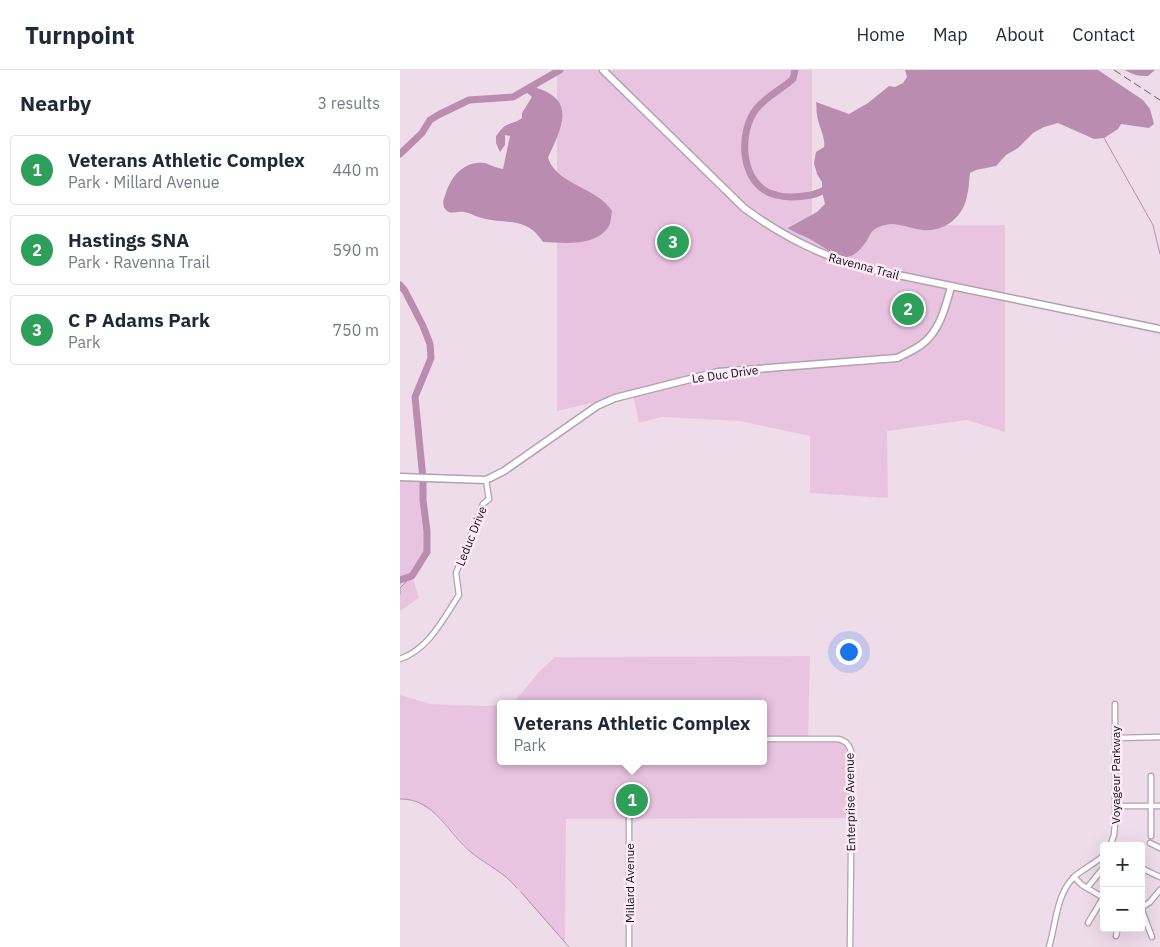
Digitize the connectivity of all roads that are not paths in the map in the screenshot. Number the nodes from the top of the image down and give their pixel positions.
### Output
1 (604, 70) edge
2 (951, 287) junction
3 (1160, 329) edge
4 (400, 477) edge
5 (486, 480) junction
6 (400, 659) edge
7 (1115, 704) dead end
8 (1115, 738) junction
9 (1160, 738) edge
10 (767, 739) edge
11 (1151, 776) dead end
12 (1115, 806) junction
13 (1151, 806) junction
14 (1160, 806) edge
15 (629, 819) dead end
16 (1151, 836) dead end
17 (1112, 842) edge
18 (1150, 843) dead end
19 (1160, 848) edge
20 (1100, 858) edge
21 (1145, 870) edge
22 (1100, 872) edge
23 (1074, 877) junction
24 (1160, 877) edge
25 (1087, 888) junction
26 (1160, 890) edge
27 (1100, 896) edge
28 (1155, 896) junction
29 (1160, 900) edge
30 (1100, 904) edge
31 (1145, 905) edge
32 (1145, 919) edge
33 (1088, 923) dead end
34 (1117, 932) edge
35 (1116, 936) dead end
36 (1152, 937) dead end
37 (628, 947) edge
38 (850, 947) edge
39 (1049, 947) edge

1 - 2 street, Ravenna Trail
2 - 3 street, Ravenna Trail
2 - 5 street, Le Duc Drive
4 - 5 street
5 - 6 street, Leduc Drive
7 - 8 street, Voyageur Parkway
8 - 9 street
8 - 12 street, Voyageur Parkway
10 - 38 street, Enterprise Avenue
11 - 13 street
12 - 13 street
12 - 17 street, Voyageur Parkway
13 - 14 street
13 - 16 street
15 - 37 street, Millard Avenue
18 - 19 street
20 - 23 street
21 - 24 street
22 - 25 street
23 - 25 street
23 - 39 street
25 - 27 street
26 - 28 street
28 - 29 street
28 - 31 street
30 - 33 street
32 - 36 street
34 - 35 street

